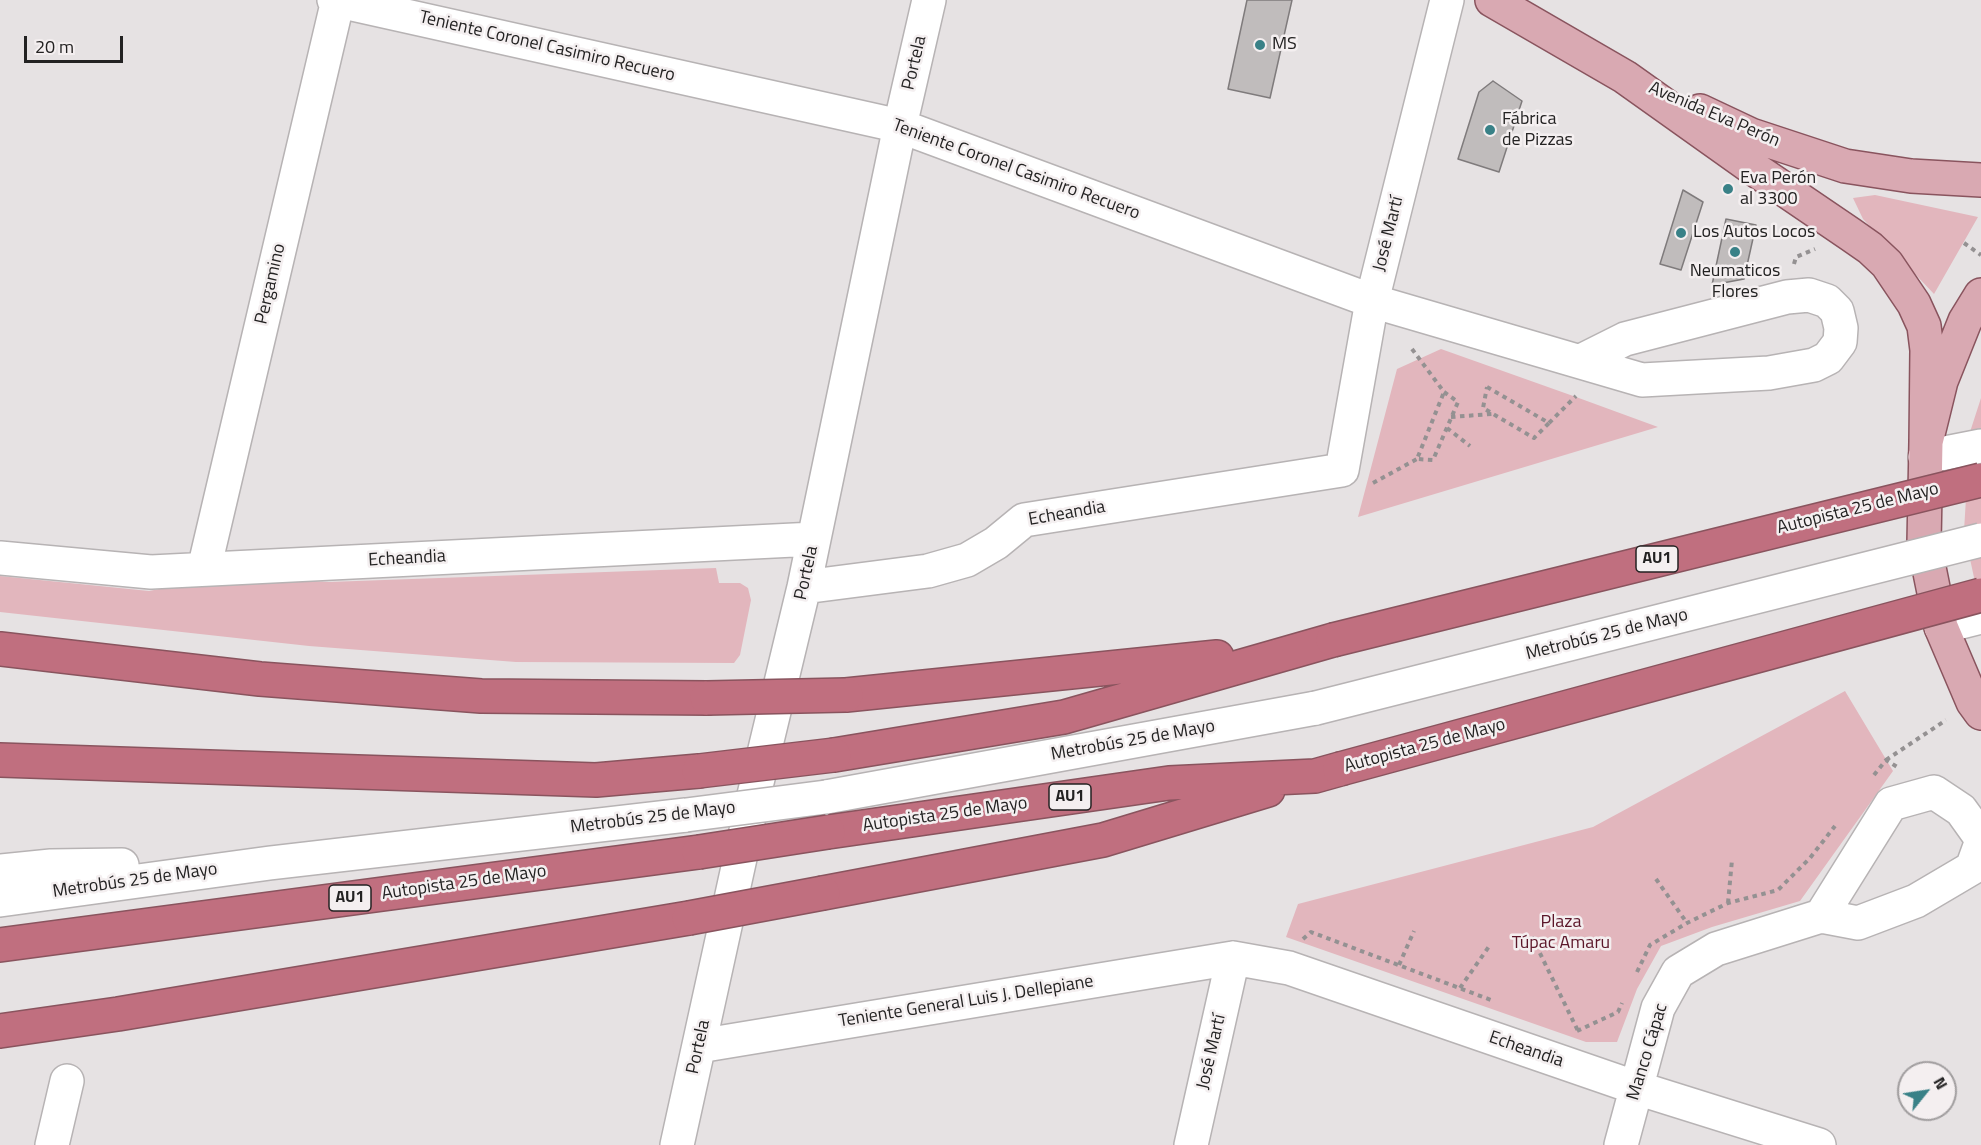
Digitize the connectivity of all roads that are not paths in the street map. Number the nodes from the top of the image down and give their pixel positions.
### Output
1 (337, 0) edge
2 (929, 0) edge
3 (1447, 0) edge
4 (1492, 0) edge
5 (1625, 76) junction
6 (900, 126) junction
7 (1981, 180) edge
8 (1981, 295) edge
9 (1372, 301) junction
10 (1581, 361) junction
11 (1981, 446) edge
12 (1926, 450) junction
13 (1342, 470) joint
14 (1981, 480) edge
15 (814, 539) junction
16 (1981, 540) edge
17 (0, 558) edge
18 (204, 569) junction
19 (804, 587) junction
20 (1981, 595) edge
21 (1981, 617) edge
22 (1941, 627) junction
23 (1318, 643) junction
24 (0, 649) edge
25 (1977, 708) edge
26 (0, 760) edge
27 (1327, 772) junction
28 (1981, 838) edge
29 (1981, 843) edge
30 (259, 863) junction
31 (0, 871) edge
32 (0, 900) edge
33 (1821, 916) junction
34 (0, 945) edge
35 (1233, 958) junction
36 (0, 1031) edge
37 (699, 1046) junction
38 (67, 1081) dead end
39 (1637, 1088) junction
40 (52, 1145) edge
41 (677, 1145) edge
42 (1191, 1145) edge
43 (1621, 1145) edge
44 (1819, 1145) edge

1 - 6 street, Teniente Coronel Casimiro Recuero
1 - 18 street, Pergamino
2 - 6 street, Portela
3 - 9 street, José Martí
4 - 5 main road, Avenida Eva Perón
5 - 7 main road, Avenida Eva Perón
5 - 12 main road, Avenida Eva Perón
6 - 9 street, Teniente Coronel Casimiro Recuero
6 - 15 street, Portela
8 - 12 main road
9 - 10 street, Teniente Coronel Casimiro Recuero
9 - 13 street, José Martí
10 - 10 street
11 - 12 street
12 - 22 main road
13 - 19 street, Echeandia
14 - 23 highway, Autopista 25 de Mayo / AU1, bridge
15 - 18 street, Echeandia
15 - 19 street, Portela
16 - 30 street, Metrobús 25 de Mayo, bridge
17 - 18 street, Echeandia
19 - 37 street, Portela
20 - 27 highway, Autopista 25 de Mayo / AU1, bridge
21 - 22 street
22 - 25 main road
23 - 24 highway, bridge
23 - 26 highway, Autopista 25 de Mayo / AU1, bridge
27 - 34 highway, Autopista 25 de Mayo / AU1, bridge
27 - 36 highway, bridge
28 - 33 street
29 - 33 street, Manco Cápac
30 - 31 street, Metrobús 25 de Mayo
30 - 32 street, Metrobús 25 de Mayo
33 - 39 street, Manco Cápac
35 - 37 street, Teniente General Luis J. Dellepiane
35 - 39 street, Echeandia
35 - 42 street, José Martí
37 - 41 street, Portela
38 - 40 street
39 - 43 street, Manco Cápac
39 - 44 street, Echeandia

